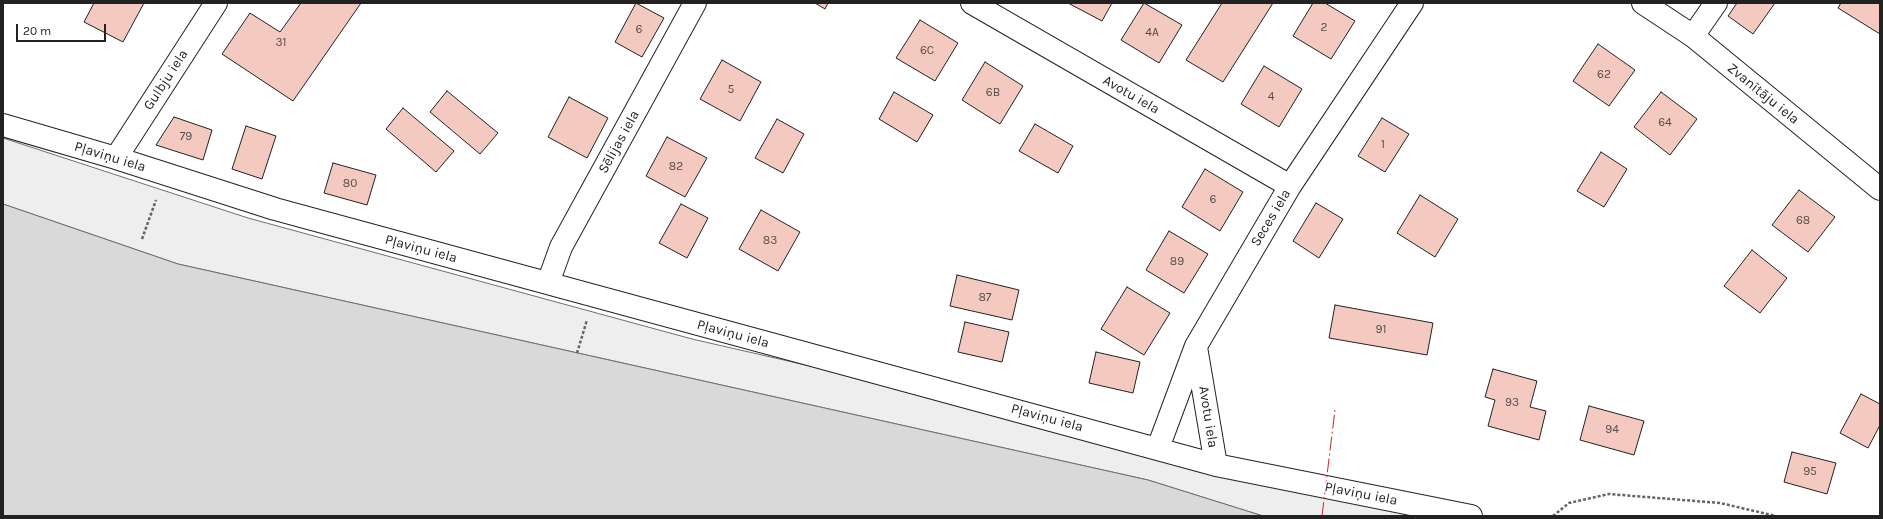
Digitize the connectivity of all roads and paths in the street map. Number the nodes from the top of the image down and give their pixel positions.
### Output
1 (216, 3) edge
2 (695, 3) edge
3 (972, 3) edge
4 (1412, 3) edge
5 (1643, 3) edge
6 (1716, 3) edge
7 (1693, 36) junction
8 (3, 125) edge
9 (116, 158) junction
10 (165, 175) junction
11 (1290, 186) junction
12 (1880, 189) edge
13 (142, 239) dead end
14 (548, 283) junction
15 (594, 297) junction
16 (1196, 346) junction
17 (577, 353) dead end
18 (1158, 448) junction
19 (1216, 464) junction
20 (1471, 516) edge
21 (1553, 516) edge
22 (1776, 516) edge

1 - 9 street, Gulbju iela
2 - 14 street, Sēlijas iela
3 - 11 street, Avotu iela
4 - 11 street, Seces iela
5 - 7 street, Zvanītāju iela
6 - 7 street
7 - 12 street, Zvanītāju iela
8 - 9 street, Pļaviņu iela
9 - 10 street, Pļaviņu iela
10 - 13 path
10 - 14 street, Pļaviņu iela
11 - 16 street, Seces iela
14 - 15 street, Pļaviņu iela
15 - 17 path
15 - 18 street, Pļaviņu iela
16 - 18 street, Seces iela
16 - 19 street, Avotu iela
18 - 19 street, Pļaviņu iela
19 - 20 street, Pļaviņu iela
21 - 22 path

